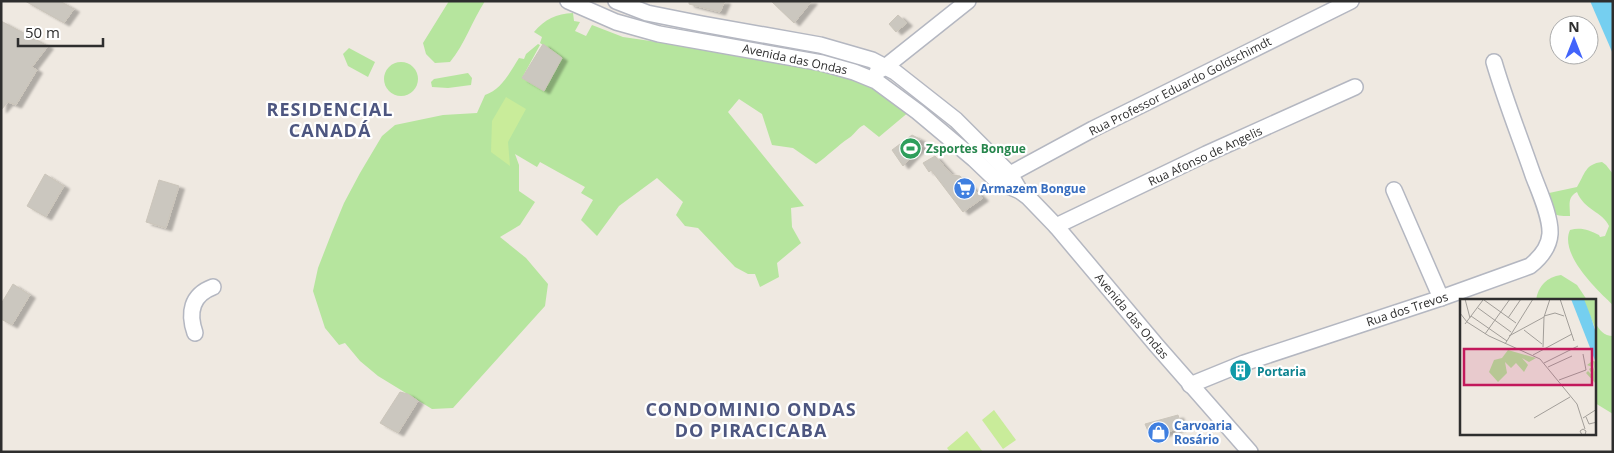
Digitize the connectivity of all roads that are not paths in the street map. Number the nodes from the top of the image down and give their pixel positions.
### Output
1 (568, 1) edge
2 (616, 1) edge
3 (968, 1) edge
4 (1351, 1) edge
5 (1494, 62) dead end
6 (885, 67) junction
7 (867, 77) junction
8 (1355, 88) dead end
9 (966, 130) junction
10 (952, 142) junction
11 (974, 150) junction
12 (1010, 174) junction
13 (1394, 190) dead end
14 (1020, 191) junction
15 (1056, 226) junction
16 (213, 287) dead end
17 (1441, 298) junction
18 (195, 333) dead end
19 (1190, 385) junction
20 (1246, 449) edge

1 - 7 street, Avenida das Ondas
2 - 6 street, Avenida das Ondas
3 - 6 street
4 - 12 street, Rua Professor Eduardo Goldschimdt
5 - 17 street, Rua dos Trevos
6 - 7 street
6 - 9 street, Avenida das Ondas
7 - 10 street, Avenida das Ondas
8 - 15 street, Rua Afonso de Angelis
9 - 10 street
9 - 11 street, Avenida das Ondas
10 - 11 street, Avenida das Ondas
11 - 12 street, Avenida das Ondas
11 - 14 street, Avenida das Ondas
12 - 14 street, Avenida das Ondas
13 - 17 street
14 - 15 street, Avenida das Ondas
15 - 19 street, Avenida das Ondas
16 - 18 street
17 - 19 street, Rua dos Trevos
19 - 20 street, Avenida das Ondas

